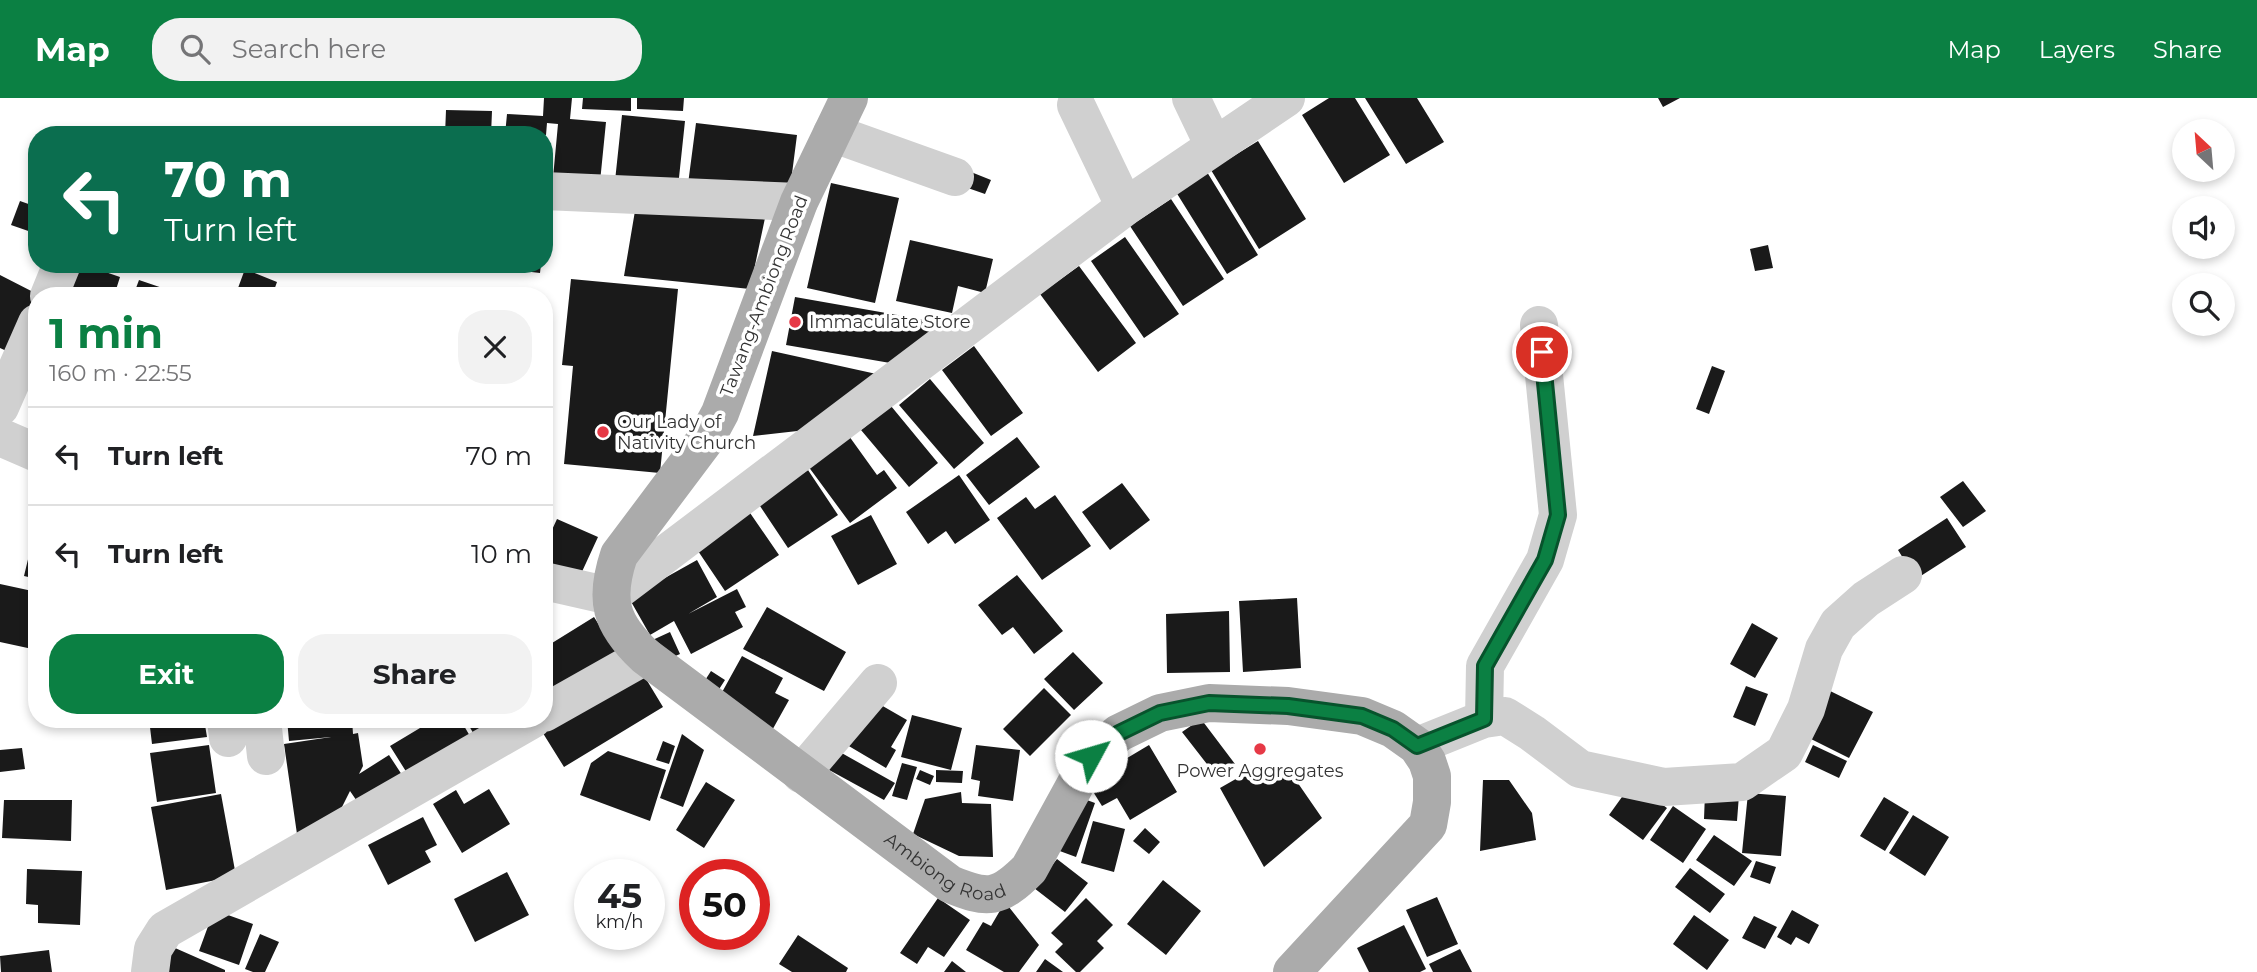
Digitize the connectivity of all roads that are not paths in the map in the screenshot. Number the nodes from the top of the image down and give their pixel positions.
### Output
1 (849, 98) edge
2 (1191, 98) edge
3 (1286, 98) edge
4 (1076, 105) dead end
5 (832, 133) junction
6 (1214, 146) junction
7 (955, 177) dead end
8 (553, 191) edge
9 (799, 202) junction
10 (1125, 207) junction
11 (1539, 325) dead end
12 (28, 343) edge
13 (0, 407) edge
14 (0, 436) edge
15 (28, 449) edge
16 (1903, 575) dead end
17 (553, 583) edge
18 (610, 596) junction
19 (645, 656) junction
20 (878, 683) dead end
21 (553, 708) edge
22 (1484, 719) junction
23 (263, 728) edge
24 (517, 728) edge
25 (1417, 746) junction
26 (266, 756) dead end
27 (802, 774) junction
28 (150, 972) edge
29 (1292, 972) edge

1 - 5 main road, Tawang-Ambiong Road
2 - 6 street
3 - 6 street
4 - 10 street
5 - 7 street
5 - 9 main road, Tawang-Ambiong Road
6 - 10 street
8 - 9 street
9 - 18 main road, Tawang-Ambiong Road
10 - 18 street
11 - 22 street
12 - 13 street
14 - 15 street
16 - 22 street
17 - 18 street
18 - 19 main road, Ambiong Road
19 - 21 street
19 - 27 main road, Ambiong Road
20 - 27 street
22 - 25 street
23 - 26 street
24 - 28 street
25 - 27 main road, Ambiong Road
25 - 29 main road

